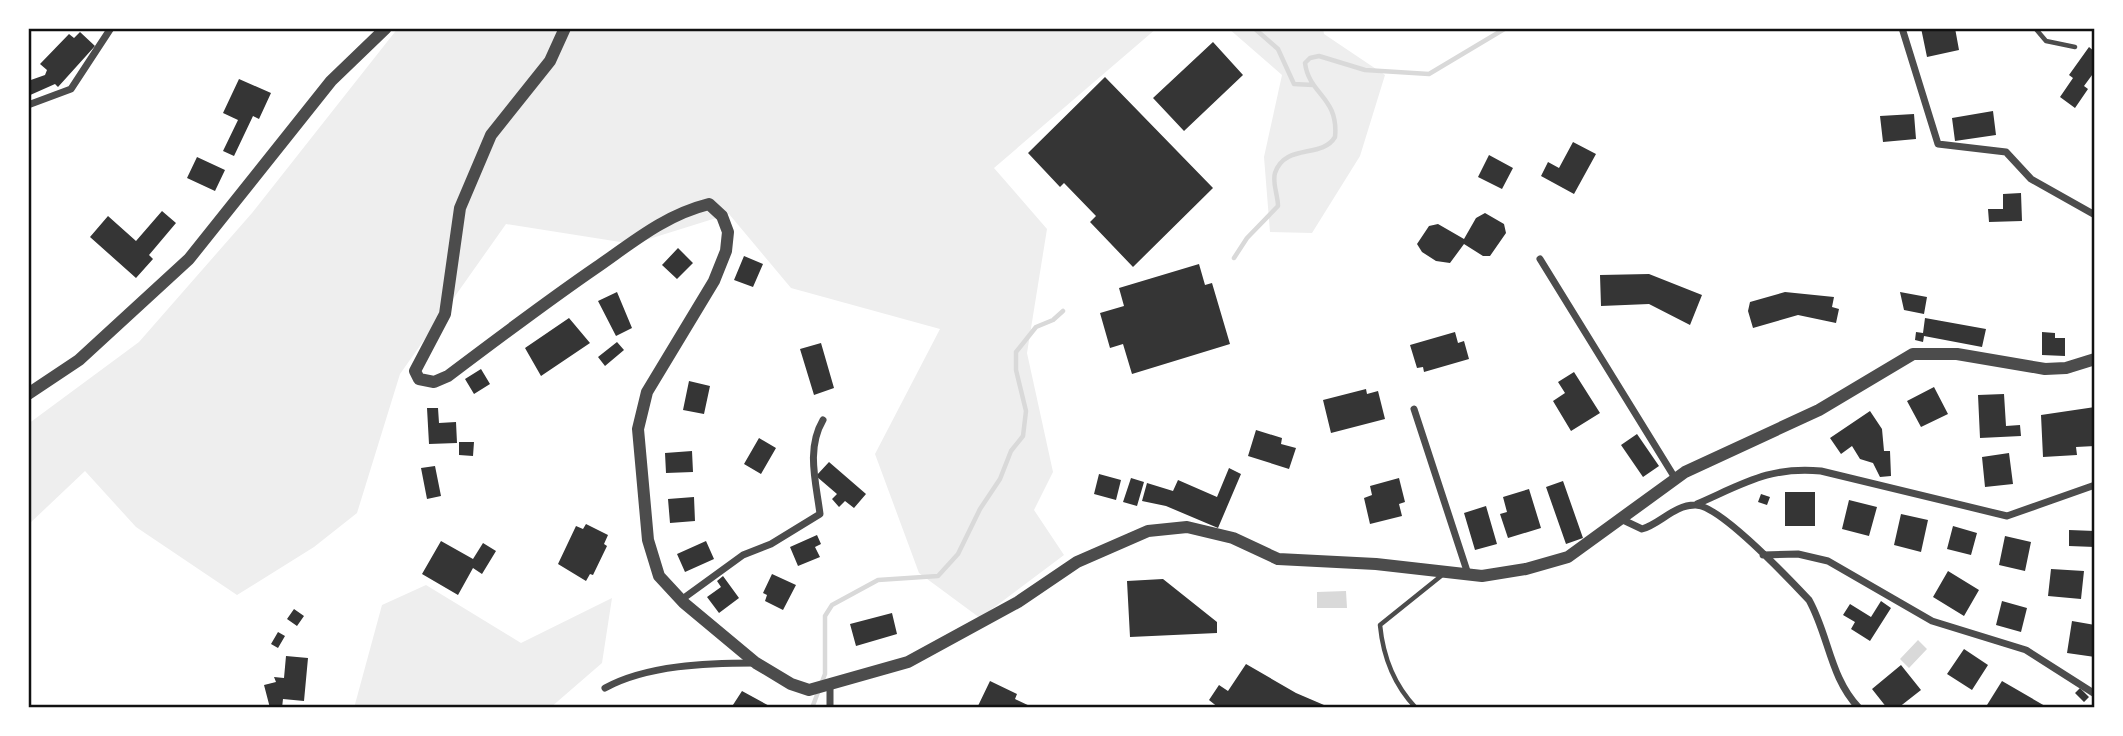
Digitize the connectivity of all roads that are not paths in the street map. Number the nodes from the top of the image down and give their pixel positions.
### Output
1 (111, 28) edge
2 (386, 28) edge
3 (565, 28) edge
4 (1902, 28) edge
5 (2035, 28) edge
6 (2075, 47) dead end
7 (28, 105) edge
8 (2095, 215) edge
9 (1540, 259) dead end
10 (2095, 359) edge
11 (28, 394) edge
12 (1414, 408) dead end
13 (823, 421) dead end
14 (1675, 478) junction
15 (2095, 485) edge
16 (1698, 504) junction
17 (1623, 520) junction
18 (1763, 555) junction
19 (1446, 572) junction
20 (1468, 574) junction
21 (681, 600) junction
22 (756, 663) junction
23 (830, 687) junction
24 (604, 688) dead end
25 (2095, 694) edge
26 (830, 708) edge
27 (1416, 708) edge
28 (1858, 708) edge

1 - 7 street
2 - 11 street
3 - 21 street
4 - 8 street
5 - 6 lane
9 - 14 street
10 - 14 street
12 - 20 street
13 - 21 street
14 - 17 street
15 - 16 street
16 - 17 street
16 - 18 street
17 - 20 street
18 - 25 street
18 - 28 street
19 - 20 street
19 - 23 street
19 - 27 lane
21 - 22 street
22 - 23 street
22 - 24 street
23 - 26 street

